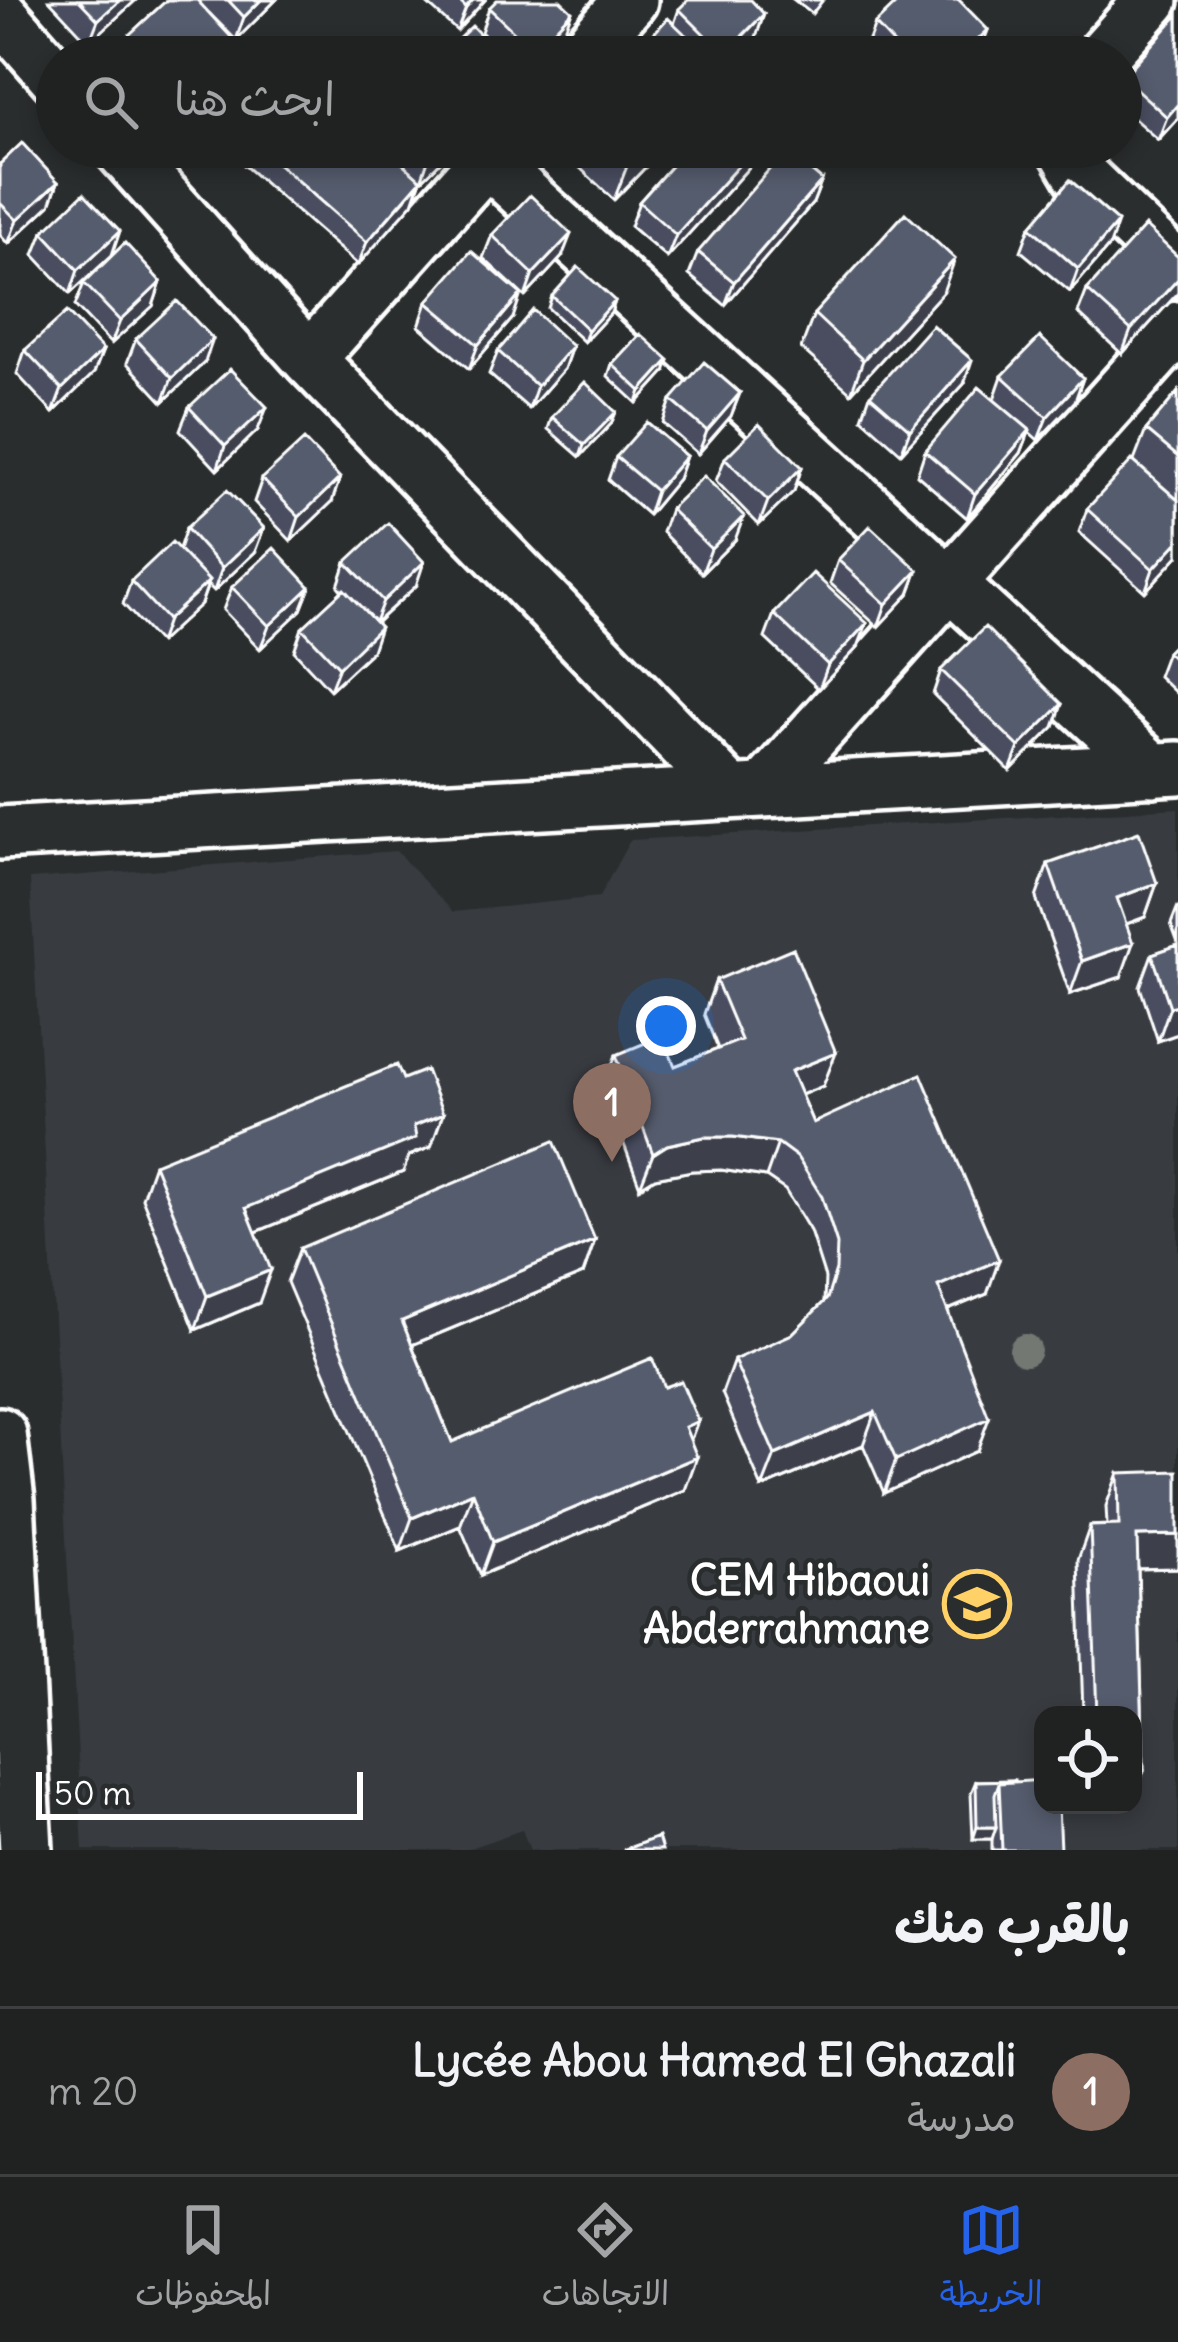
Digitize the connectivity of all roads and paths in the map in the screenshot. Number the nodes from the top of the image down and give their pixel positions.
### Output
1 (631, 0) edge
2 (1152, 0) edge
3 (0, 13) edge
4 (599, 36) edge
5 (1120, 36) edge
6 (36, 54) edge
7 (138, 168) edge
8 (480, 168) edge
9 (507, 168) edge
10 (1076, 168) edge
11 (1178, 269) edge
12 (1178, 328) edge
13 (309, 359) junction
14 (952, 583) junction
15 (1166, 769) edge
16 (747, 792) junction
17 (2, 835) edge
18 (0, 1435) edge
19 (26, 1850) edge

1 - 4 street
2 - 5 street
3 - 6 street
7 - 13 street
8 - 13 street
9 - 14 street
10 - 11 street
12 - 14 street
13 - 16 street
14 - 15 street
14 - 16 street
15 - 16 street
16 - 17 street
18 - 19 street

